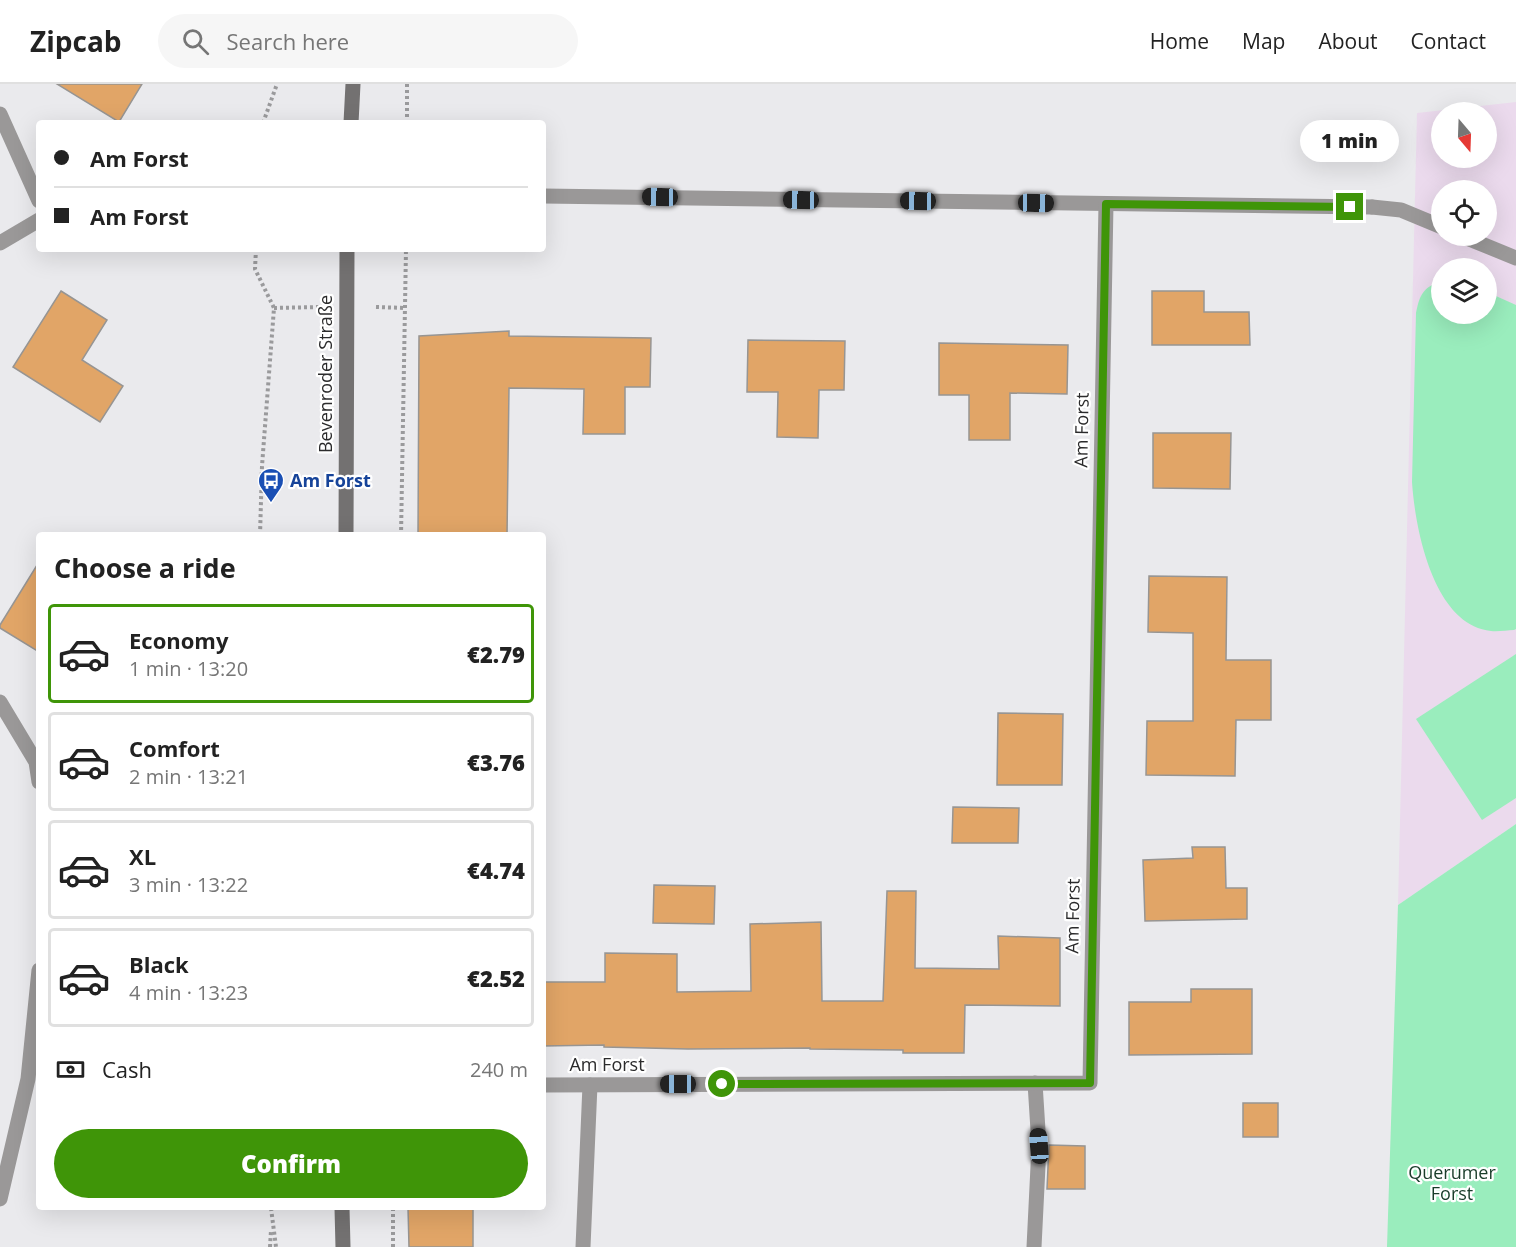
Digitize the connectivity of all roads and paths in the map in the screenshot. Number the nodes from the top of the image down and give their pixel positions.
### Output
1 (277, 84) edge
2 (353, 84) edge
3 (407, 84) edge
4 (0, 114) edge
5 (264, 120) edge
6 (351, 120) edge
7 (407, 120) edge
8 (36, 194) edge
9 (546, 196) edge
10 (1106, 204) junction
11 (36, 222) edge
12 (1431, 222) edge
13 (0, 243) edge
14 (1487, 246) edge
15 (256, 252) edge
16 (346, 252) edge
17 (406, 252) edge
18 (1516, 258) edge
19 (260, 532) edge
20 (346, 532) edge
21 (401, 532) edge
22 (0, 702) edge
23 (36, 762) edge
24 (36, 1000) edge
25 (1035, 1083) junction
26 (546, 1085) edge
27 (590, 1085) junction
28 (0, 1199) edge
29 (271, 1210) edge
30 (342, 1210) edge
31 (393, 1210) edge
32 (272, 1223) junction
33 (270, 1247) edge
34 (276, 1247) edge
35 (343, 1247) edge
36 (393, 1247) edge
37 (583, 1247) edge
38 (1034, 1247) edge

1 - 5 path
2 - 6 main road
3 - 7 path
4 - 8 street
9 - 10 street
10 - 12 street
10 - 25 street, Am Forst
11 - 13 street
14 - 18 street
15 - 19 path
16 - 20 main road, Bevenroder Straße
17 - 21 path
22 - 23 street
24 - 28 street
25 - 27 street, Am Forst
25 - 38 street
26 - 27 street, Am Forst
27 - 37 street
29 - 32 path
30 - 35 main road
31 - 36 path
32 - 33 path
32 - 34 path

